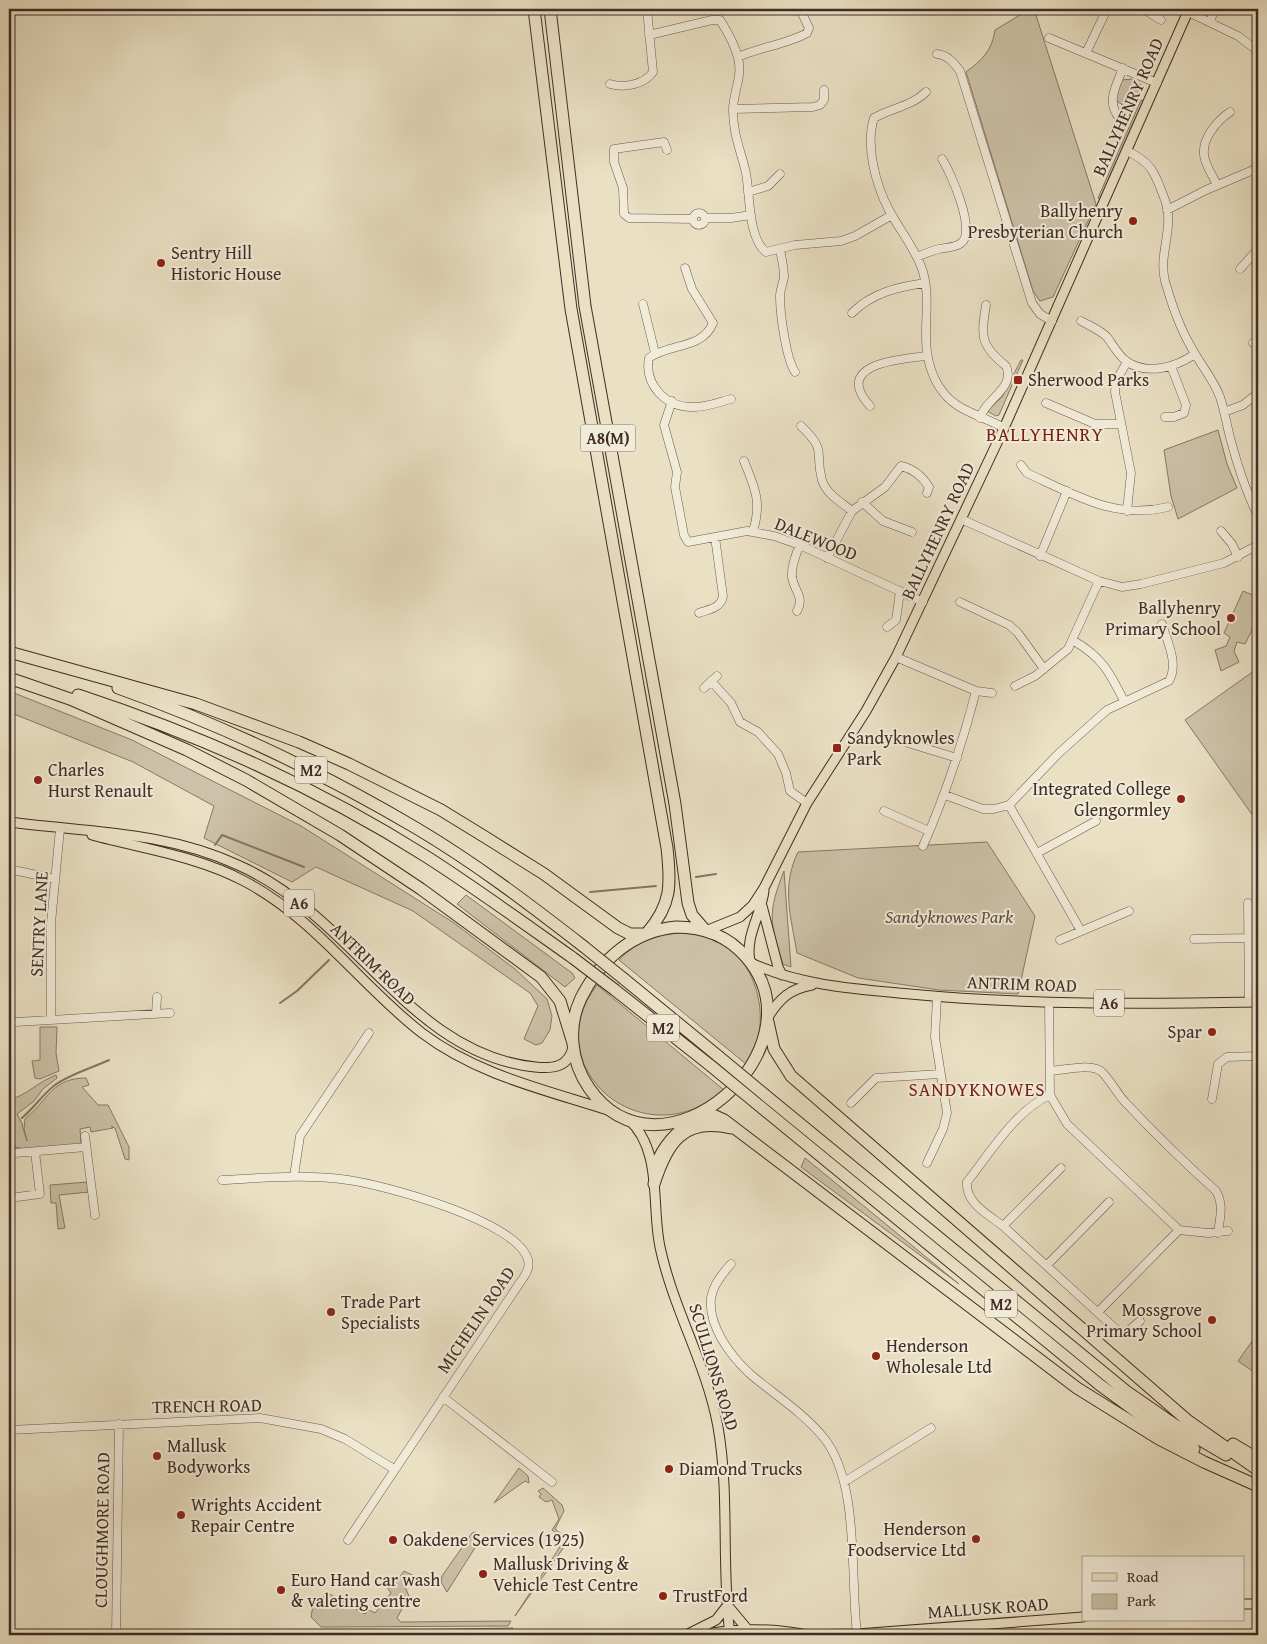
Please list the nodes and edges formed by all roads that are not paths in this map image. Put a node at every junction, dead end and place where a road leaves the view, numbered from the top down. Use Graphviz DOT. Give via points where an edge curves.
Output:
graph roads {
  1 [pos="534,9"];
  2 [pos="550,9"];
  3 [pos="647,9"];
  4 [pos="800,9"];
  5 [pos="1107,9"];
  6 [pos="1144,9"];
  7 [pos="1215,9"];
  8 [pos="1188,10"];
  9 [pos="1162,20"];
  10 [pos="1210,21"];
  11 [pos="649,35"];
  12 [pos="1049,38"];
  13 [pos="1258,51"];
  14 [pos="1086,53"];
  15 [pos="937,54"];
  16 [pos="738,57"];
  17 [pos="1123,68"];
  18 [pos="1157,83"];
  19 [pos="610,84"];
  20 [pos="824,90"];
  21 [pos="926,92"];
  22 [pos="733,109"];
  23 [pos="1230,112"];
  24 [pos="1117,115"];
  25 [pos="667,150"];
  26 [pos="1127,151"];
  27 [pos="942,160"];
  28 [pos="1258,168"];
  29 [pos="780,174"];
  30 [pos="1217,185"];
  31 [pos="748,192"];
  32 [pos="1167,210"];
  33 [pos="751,215"];
  34 [pos="892,215"];
  35 [pos="1258,249"];
  36 [pos="780,250"];
  37 [pos="917,257"];
  38 [pos="685,268"];
  39 [pos="1240,269"];
  40 [pos="925,283"];
  41 [pos="643,304"];
  42 [pos="986,305"];
  43 [pos="852,313"];
  44 [pos="1052,321"];
  45 [pos="1081,321"];
  46 [pos="655,353"];
  47 [pos="1195,354"];
  48 [pos="927,356"];
  49 [pos="1127,362"];
  50 [pos="1172,366"];
  51 [pos="795,372"];
  52 [pos="1258,393"];
  53 [pos="731,399"];
  54 [pos="672,401"];
  55 [pos="1046,403"];
  56 [pos="870,406"];
  57 [pos="1224,412"];
  58 [pos="1165,417"];
  59 [pos="980,418"];
  60 [pos="1120,424"];
  61 [pos="801,426"];
  62 [pos="1004,428"];
  63 [pos="744,461"];
  64 [pos="1021,465"];
  65 [pos="1067,491"];
  66 [pos="927,493"];
  67 [pos="862,502"];
  68 [pos="1168,507"];
  69 [pos="852,511"];
  70 [pos="1128,511"];
  71 [pos="1258,516"];
  72 [pos="961,520"];
  73 [pos="1221,531"];
  74 [pos="753,532"];
  75 [pos="912,532"];
  76 [pos="715,537"];
  77 [pos="800,544"];
  78 [pos="1258,545"];
  79 [pos="1040,556"];
  80 [pos="1238,557"];
  81 [pos="827,558"];
  82 [pos="1099,581"];
  83 [pos="900,591"];
  84 [pos="923,602"];
  85 [pos="960,602"];
  86 [pos="797,611"];
  87 [pos="699,612"];
  88 [pos="1162,624"];
  89 [pos="887,627"];
  90 [pos="1074,641"];
  91 [pos="9,654"];
  92 [pos="896,657"];
  93 [pos="1044,669"];
  94 [pos="9,677"];
  95 [pos="1016,686"];
  96 [pos="704,688"];
  97 [pos="976,691"];
  98 [pos="992,692"];
  99 [pos="1124,701"];
  100 [pos="908,743"];
  101 [pos="957,758"];
  102 [pos="945,795"];
  103 [pos="807,803"];
  104 [pos="1009,805"];
  105 [pos="884,811"];
  106 [pos="1096,821"];
  107 [pos="9,822"];
  108 [pos="60,829"];
  109 [pos="80,831"];
  110 [pos="930,831"];
  111 [pos="923,846"];
  112 [pos="1037,853"];
  113 [pos="9,873"];
  114 [pos="55,879"];
  115 [pos="764,888"];
  116 [pos="762,904"];
  117 [pos="1248,904"];
  118 [pos="1129,911"];
  119 [pos="707,930"];
  120 [pos="1080,931"];
  121 [pos="645,933"];
  122 [pos="1248,938"];
  123 [pos="1194,939"];
  124 [pos="1060,940"];
  125 [pos="751,962"];
  126 [pos="782,975"];
  127 [pos="815,984"];
  128 [pos="937,996"];
  129 [pos="157,997"];
  130 [pos="1049,1002"];
  131 [pos="1254,1002"];
  132 [pos="170,1013"];
  133 [pos="156,1014"];
  134 [pos="768,1019"];
  135 [pos="51,1020"];
  136 [pos="20,1024"];
  137 [pos="369,1033"];
  138 [pos="573,1045"];
  139 [pos="1258,1056"];
  140 [pos="1050,1071"];
  141 [pos="940,1074"];
  142 [pos="1050,1095"];
  143 [pos="1212,1099"];
  144 [pos="850,1103"];
  145 [pos="616,1112"];
  146 [pos="694,1117"];
  147 [pos="628,1119"];
  148 [pos="735,1129"];
  149 [pos="85,1136"];
  150 [pos="86,1147"];
  151 [pos="9,1149"];
  152 [pos="35,1152"];
  153 [pos="927,1163"];
  154 [pos="1061,1168"];
  155 [pos="654,1171"];
  156 [pos="294,1176"];
  157 [pos="222,1180"];
  158 [pos="654,1184"];
  159 [pos="17,1197"];
  160 [pos="1109,1202"];
  161 [pos="95,1215"];
  162 [pos="1003,1226"];
  163 [pos="1179,1230"];
  164 [pos="1228,1231"];
  165 [pos="1218,1232"];
  166 [pos="731,1264"];
  167 [pos="1047,1265"];
  168 [pos="1098,1312"];
  169 [pos="1140,1320"];
  170 [pos="1156,1393"];
  171 [pos="443,1397"];
  172 [pos="118,1424"];
  173 [pos="931,1428"];
  174 [pos="9,1430"];
  175 [pos="1258,1459"];
  176 [pos="394,1469"];
  177 [pos="1258,1470"];
  178 [pos="552,1482"];
  179 [pos="844,1482"];
  180 [pos="1258,1486"];
  181 [pos="348,1540"];
  182 [pos="1244,1604"];
  183 [pos="1258,1604"];
  184 [pos="728,1606"];
  185 [pos="1082,1617"];
  186 [pos="748,1630"];
  187 [pos="904,1633"];
  188 [pos="729,1634"];
  189 [pos="857,1634"];
  190 [pos="116,1635"];
  191 [pos="686,1635"];
  192 [pos="702,1635"];
  193 [pos="806,1635"];
  1 -- 121 [label="highway, A8(M)" via="571,309 667,848 670,889 663,911"];
  2 -- 119 [label="highway, A8(M)" via="592,351 675,804 688,903 692,915"];
  3 -- 11 [label="street"];
  4 -- 16 [label="street" via="809,28 807,33"];
  5 -- 14 [label="street"];
  6 -- 9 [label="street"];
  7 -- 10 [label="street"];
  8 -- 10 [label="street"];
  8 -- 18 [label="main road, BALLYHENRY ROAD"];
  10 -- 13 [label="street"];
  11 -- 16 [label="street" via="720,20"];
  11 -- 19 [label="street" via="653,72 648,80"];
  12 -- 14 [label="street"];
  14 -- 17 [label="street"];
  15 -- 44 [label="street" via="954,62 960,71 1032,303 1044,318"];
  16 -- 22 [label="street" via="740,71"];
  17 -- 18 [label="street"];
  17 -- 24 [label="street" via="1112,96 1112,108"];
  18 -- 26 [label="main road, BALLYHENRY ROAD"];
  20 -- 22 [label="street" via="824,100 814,107"];
  21 -- 34 [label="street" via="910,104 874,118 871,139 874,165"];
  22 -- 31 [label="street" via="734,136 746,173"];
  23 -- 30 [label="street" via="1219,119 1204,146 1204,156"];
  25 -- 33 [label="street" via="664,142 614,149 614,162 623,188 624,214 629,218 693,219 696,224 701,224 705,218"];
  26 -- 32 [label="street" via="1143,159 1151,169"];
  26 -- 44 [label="main road, BALLYHENRY ROAD"];
  27 -- 37 [label="street" via="956,186 967,228 966,237 954,247"];
  28 -- 30 [label="street"];
  29 -- 31 [label="street" via="768,186"];
  30 -- 32 [label="street"];
  31 -- 33 [label="street"];
  32 -- 47 [label="street" via="1169,231 1162,263 1165,280"];
  33 -- 36 [label="street" via="759,247 766,252"];
  34 -- 36 [label="street" via="841,241 795,245"];
  34 -- 37 [label="street"];
  35 -- 39 [label="street"];
  36 -- 51 [label="street" via="784,271 780,305 786,352"];
  37 -- 40 [label="street"];
  38 -- 46 [label="street" via="692,289 713,323 703,337"];
  40 -- 43 [label="street" via="895,287 860,304"];
  40 -- 48 [label="street"];
  41 -- 46 [label="street"];
  42 -- 59 [label="street" via="984,342 993,357 1006,366 1008,378 1004,387 984,407"];
  44 -- 62 [label="main road, BALLYHENRY ROAD"];
  45 -- 49 [label="street" via="1106,336"];
  46 -- 54 [label="street" via="648,362 651,383 656,391"];
  47 -- 50 [label="street"];
  47 -- 57 [label="street" via="1210,376"];
  48 -- 56 [label="street" via="876,365 863,373 858,389"];
  48 -- 59 [label="street" via="939,387 962,410"];
  49 -- 50 [label="street" via="1152,370"];
  49 -- 60 [label="street" via="1116,380"];
  50 -- 58 [label="street" via="1186,409 1174,417"];
  52 -- 57 [label="street" via="1243,405"];
  53 -- 54 [label="street" via="692,407"];
  54 -- 76 [label="street, DALEWOOD" via="664,425 677,472 675,487 684,535 688,542"];
  55 -- 60 [label="street" via="1095,424"];
  57 -- 71 [label="street" via="1240,473"];
  59 -- 62 [label="street"];
  60 -- 70 [label="street" via="1131,473"];
  61 -- 69 [label="street" via="818,444 825,487"];
  62 -- 72 [label="main road, BALLYHENRY ROAD"];
  63 -- 74 [label="street" via="758,500 759,514"];
  64 -- 65 [label="street" via="1027,473"];
  65 -- 70 [label="street" via="1086,500"];
  65 -- 79 [label="street"];
  66 -- 67 [label="street" via="929,487 924,479 911,468 901,466 885,487"];
  67 -- 69 [label="street"];
  67 -- 75 [label="street" via="883,521"];
  68 -- 70 [label="street" via="1148,512"];
  69 -- 81 [label="street"];
  72 -- 79 [label="street"];
  72 -- 84 [label="main road, BALLYHENRY ROAD"];
  73 -- 80 [label="street"];
  74 -- 76 [label="street, DALEWOOD"];
  74 -- 77 [label="street, DALEWOOD"];
  76 -- 87 [label="street" via="722,603"];
  77 -- 81 [label="street, DALEWOOD"];
  77 -- 86 [label="street" via="792,576 801,598"];
  78 -- 80 [label="street"];
  79 -- 82 [label="street"];
  80 -- 82 [label="street" via="1210,567 1122,587"];
  81 -- 83 [label="street, DALEWOOD"];
  82 -- 90 [label="street"];
  83 -- 84 [label="street, DALEWOOD"];
  83 -- 89 [label="street" via="896,620"];
  84 -- 92 [label="main road, BALLYHENRY ROAD"];
  85 -- 93 [label="street" via="1018,632"];
  88 -- 99 [label="street" via="1173,674 1159,688"];
  90 -- 93 [label="street"];
  90 -- 99 [label="street" via="1095,653 1105,664"];
  91 -- 121 [label="highway" via="196,704 332,756 396,786 478,832 544,874 624,932"];
  91 -- 177 [label="highway, M2, bridge" via="158,702 210,723 300,764 418,829 583,946 1126,1390 1175,1425"];
  92 -- 97 [label="street"];
  92 -- 103 [label="main road, BALLYHENRY ROAD"];
  93 -- 95 [label="street"];
  94 -- 138 [label="highway" via="70,699 187,750 340,835 421,889 541,977 560,1002"];
  94 -- 180 [label="highway, M2, bridge" via="124,710 187,734 318,795 426,857 614,990 1100,1385 1182,1442"];
  96 -- 103 [label="street" via="714,679 740,722 758,732 778,754 790,791"];
  97 -- 98 [label="street"];
  97 -- 101 [label="street"];
  99 -- 104 [label="street" via="1107,710"];
  100 -- 101 [label="street"];
  101 -- 102 [label="street"];
  102 -- 104 [label="street" via="983,809"];
  102 -- 110 [label="street"];
  103 -- 115 [label="main road, BALLYHENRY ROAD"];
  104 -- 112 [label="street"];
  105 -- 110 [label="street"];
  106 -- 112 [label="street"];
  107 -- 108 [label="main road, ANTRIM ROAD / A6"];
  108 -- 109 [label="main road, ANTRIM ROAD / A6"];
  108 -- 114 [label="street, SENTRY LANE"];
  109 -- 138 [label="main road, ANTRIM ROAD / A6" via="116,832 172,842 216,855 257,874 312,913 429,1023 478,1052 509,1064 553,1068 569,1059"];
  109 -- 145 [label="main road, ANTRIM ROAD / A6" via="192,860 244,881 308,925 408,1021 454,1054 500,1076"];
  110 -- 111 [label="street"];
  112 -- 120 [label="street"];
  113 -- 114 [label="street" via="18,871"];
  114 -- 135 [label="street, SENTRY LANE" via="50,923"];
  115 -- 116 [label="main road, BALLYHENRY ROAD"];
  115 -- 119 [label="main road, BALLYHENRY ROAD" via="753,906 740,917"];
  116 -- 125 [label="main road, BALLYHENRY ROAD" via="749,943"];
  116 -- 126 [label="main road"];
  117 -- 122 [label="street"];
  118 -- 120 [label="street"];
  119 -- 121 [label="highway, A6" via="676,927"];
  119 -- 125 [label="highway, A6" via="736,947"];
  120 -- 124 [label="street"];
  121 -- 138 [label="highway, A6" via="612,956 585,992 575,1018"];
  122 -- 123 [label="street"];
  122 -- 131 [label="street"];
  125 -- 126 [label="main road, ANTRIM ROAD / A6"];
  125 -- 134 [label="highway, A6" via="763,985"];
  126 -- 127 [label="main road, ANTRIM ROAD / A6"];
  127 -- 128 [label="main road, ANTRIM ROAD / A6"];
  127 -- 134 [label="main road, ANTRIM ROAD / A6" via="786,994"];
  128 -- 130 [label="main road, ANTRIM ROAD / A6"];
  128 -- 141 [label="street" via="936,1037"];
  129 -- 133 [label="street"];
  130 -- 131 [label="main road, ANTRIM ROAD / A6"];
  130 -- 140 [label="street"];
  132 -- 133 [label="street"];
  133 -- 135 [label="street"];
  134 -- 146 [label="highway, A6" via="763,1044 750,1066 724,1097"];
  134 -- 170 [label="highway" via="774,1050 791,1076"];
  135 -- 136 [label="street"];
  137 -- 156 [label="street" via="300,1136"];
  138 -- 145 [label="highway, A6" via="578,1069 588,1087"];
  139 -- 143 [label="street" via="1227,1057 1218,1064"];
  140 -- 142 [label="street"];
  140 -- 165 [label="street" via="1098,1069 1106,1075 1126,1103 1216,1191 1222,1210"];
  141 -- 144 [label="street" via="876,1078"];
  141 -- 153 [label="street" via="947,1113"];
  142 -- 162 [label="street" via="1032,1104 967,1182 966,1190 971,1200"];
  142 -- 163 [label="street" via="1067,1124"];
  145 -- 147 [label="highway, A6"];
  146 -- 147 [label="highway, A6" via="652,1125"];
  146 -- 148 [label="highway" via="713,1115"];
  146 -- 155 [label="main road, SCULLIONS ROAD" via="661,1152"];
  147 -- 155 [label="main road, SCULLIONS ROAD" via="644,1138"];
  148 -- 158 [label="highway" via="708,1125 686,1130 666,1150"];
  148 -- 180 [label="highway" via="1077,1388 1159,1439"];
  149 -- 150 [label="street"];
  150 -- 152 [label="street"];
  150 -- 161 [label="street"];
  151 -- 152 [label="street" via="15,1153"];
  152 -- 159 [label="street" via="40,1194"];
  154 -- 162 [label="street"];
  155 -- 158 [label="main road, SCULLIONS ROAD"];
  156 -- 157 [label="street, MICHELIN ROAD"];
  156 -- 171 [label="street, MICHELIN ROAD" via="347,1180 399,1190 437,1202 480,1220 522,1248 529,1267"];
  158 -- 184 [label="main road, SCULLIONS ROAD" via="661,1253 718,1427 725,1488"];
  160 -- 167 [label="street"];
  162 -- 167 [label="street"];
  163 -- 165 [label="street"];
  163 -- 168 [label="street"];
  164 -- 165 [label="street"];
  166 -- 179 [label="street" via="717,1282 711,1297 712,1310 723,1340 744,1368 822,1436 836,1456"];
  167 -- 168 [label="street"];
  168 -- 169 [label="street" via="1118,1331 1126,1333"];
  170 -- 175 [label="highway"];
  170 -- 177 [label="highway" via="1187,1420"];
  171 -- 176 [label="street, MICHELIN ROAD"];
  171 -- 178 [label="street"];
  172 -- 174 [label="street, TRENCH ROAD"];
  172 -- 176 [label="street, TRENCH ROAD" via="242,1418 298,1423 345,1439"];
  172 -- 190 [label="street, CLOUGHMORE ROAD"];
  173 -- 179 [label="street"];
  176 -- 181 [label="street, MICHELIN ROAD"];
  179 -- 189 [label="street"];
  182 -- 183 [label="main road"];
  184 -- 186 [label="main road"];
  184 -- 188 [label="main road, SCULLIONS ROAD"];
  184 -- 191 [label="main road" via="713,1622"];
  185 -- 187 [label="main road, MALLUSK ROAD"];
  186 -- 188 [label="main road"];
  186 -- 193 [label="main road, MALLUSK ROAD"];
  187 -- 189 [label="main road, MALLUSK ROAD"];
  188 -- 192 [label="main road"];
  189 -- 193 [label="main road, MALLUSK ROAD"];
}
